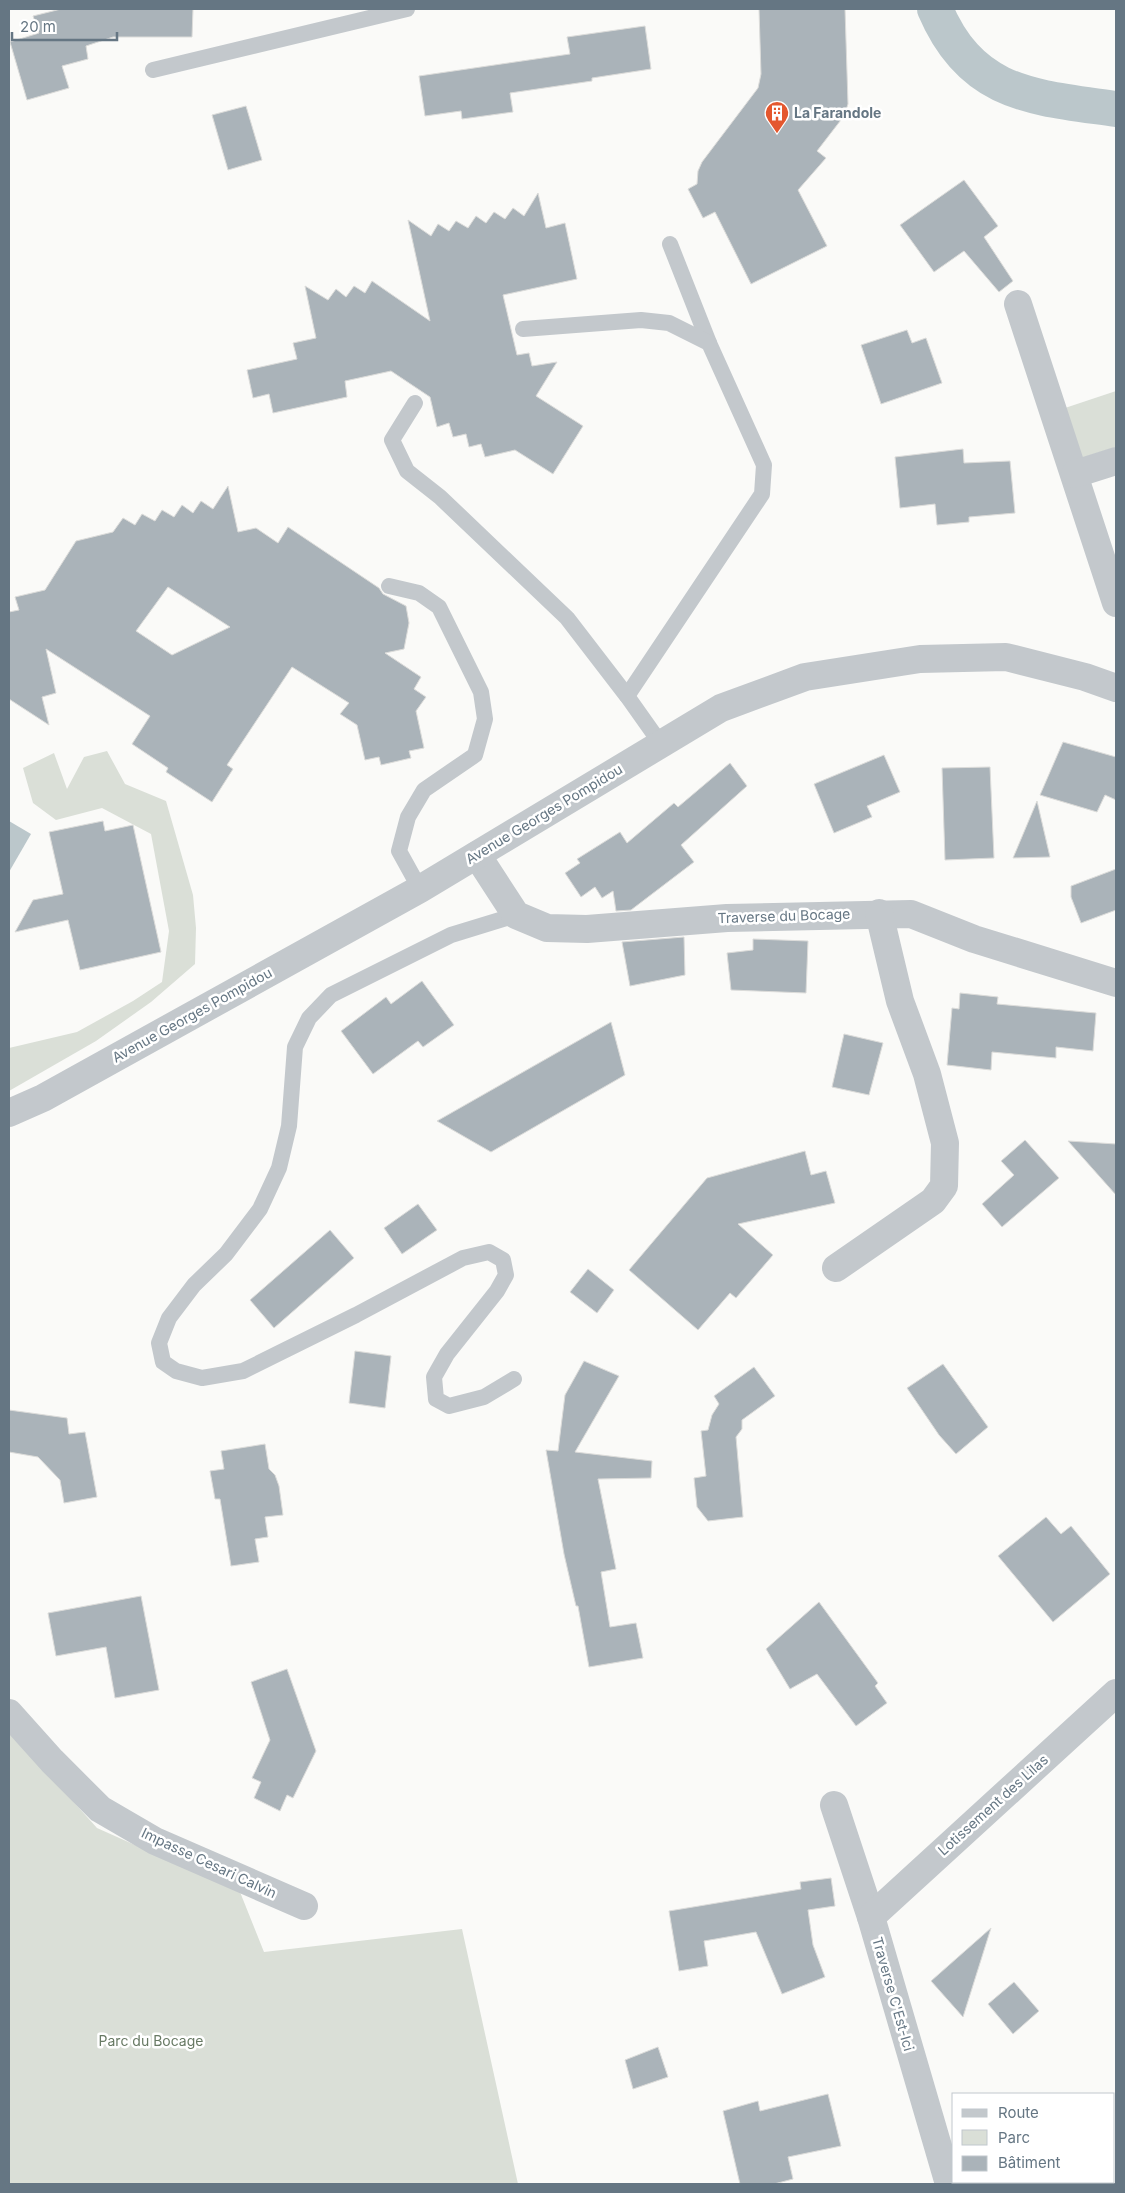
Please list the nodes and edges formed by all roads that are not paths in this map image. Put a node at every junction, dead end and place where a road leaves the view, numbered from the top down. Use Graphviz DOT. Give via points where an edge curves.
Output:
graph roads {
  1 [pos="407,9"];
  2 [pos="153,70"];
  3 [pos="670,244"];
  4 [pos="1018,304"];
  5 [pos="523,328"];
  6 [pos="709,344"];
  7 [pos="415,403"];
  8 [pos="1116,461"];
  9 [pos="1075,474"];
  10 [pos="388,586"];
  11 [pos="1116,603"];
  12 [pos="1116,688"];
  13 [pos="627,696"];
  14 [pos="661,744"];
  15 [pos="477,855"];
  16 [pos="420,889"];
  17 [pos="879,913"];
  18 [pos="516,915"];
  19 [pos="1116,982"];
  20 [pos="9,1113"];
  21 [pos="836,1268"];
  22 [pos="514,1379"];
  23 [pos="1116,1694"];
  24 [pos="9,1712"];
  25 [pos="834,1805"];
  26 [pos="304,1906"];
  27 [pos="871,1917"];
  28 [pos="949,2184"];
  1 -- 2 [label="lane"];
  3 -- 6 [label="lane"];
  4 -- 9 [label="street"];
  5 -- 6 [label="lane" via="641,320 669,323"];
  6 -- 13 [label="lane" via="764,465 762,494"];
  7 -- 13 [label="lane" via="392,440 407,471 440,497 567,618"];
  8 -- 9 [label="street"];
  9 -- 11 [label="street"];
  10 -- 16 [label="lane" via="419,593 439,607 481,692 485,719 475,755 424,790 408,817 399,851"];
  12 -- 14 [label="street, Avenue Georges Pompidou" via="1006,657 920,658 805,677 721,708"];
  13 -- 14 [label="lane"];
  14 -- 15 [label="street, Avenue Georges Pompidou"];
  15 -- 16 [label="street, Avenue Georges Pompidou"];
  15 -- 18 [label="street"];
  16 -- 20 [label="street, Avenue Georges Pompidou" via="59,1089"];
  17 -- 18 [label="street, Traverse du Bocage" via="727,918 587,929 547,928"];
  17 -- 19 [label="street, Traverse du Bocage" via="911,914 974,938"];
  17 -- 21 [label="street" via="900,1001 927,1074 945,1143 944,1186 934,1200"];
  18 -- 22 [label="lane" via="451,935 330,995 309,1018 295,1047 289,1126 279,1168 260,1209 226,1254 194,1285 174,1311 159,1343 163,1362 176,1372 202,1378 243,1371 464,1258 489,1252 503,1260 506,1275 443,1361 434,1377 436,1399 449,1406 484,1397"];
  23 -- 27 [label="street, Lotissement des Lilas"];
  24 -- 26 [label="street, Impasse Cesari Calvin" via="100,1810 155,1841"];
  25 -- 27 [label="street, Traverse C'Est-Ici"];
  27 -- 28 [label="street, Traverse C'Est-Ici"];
}
